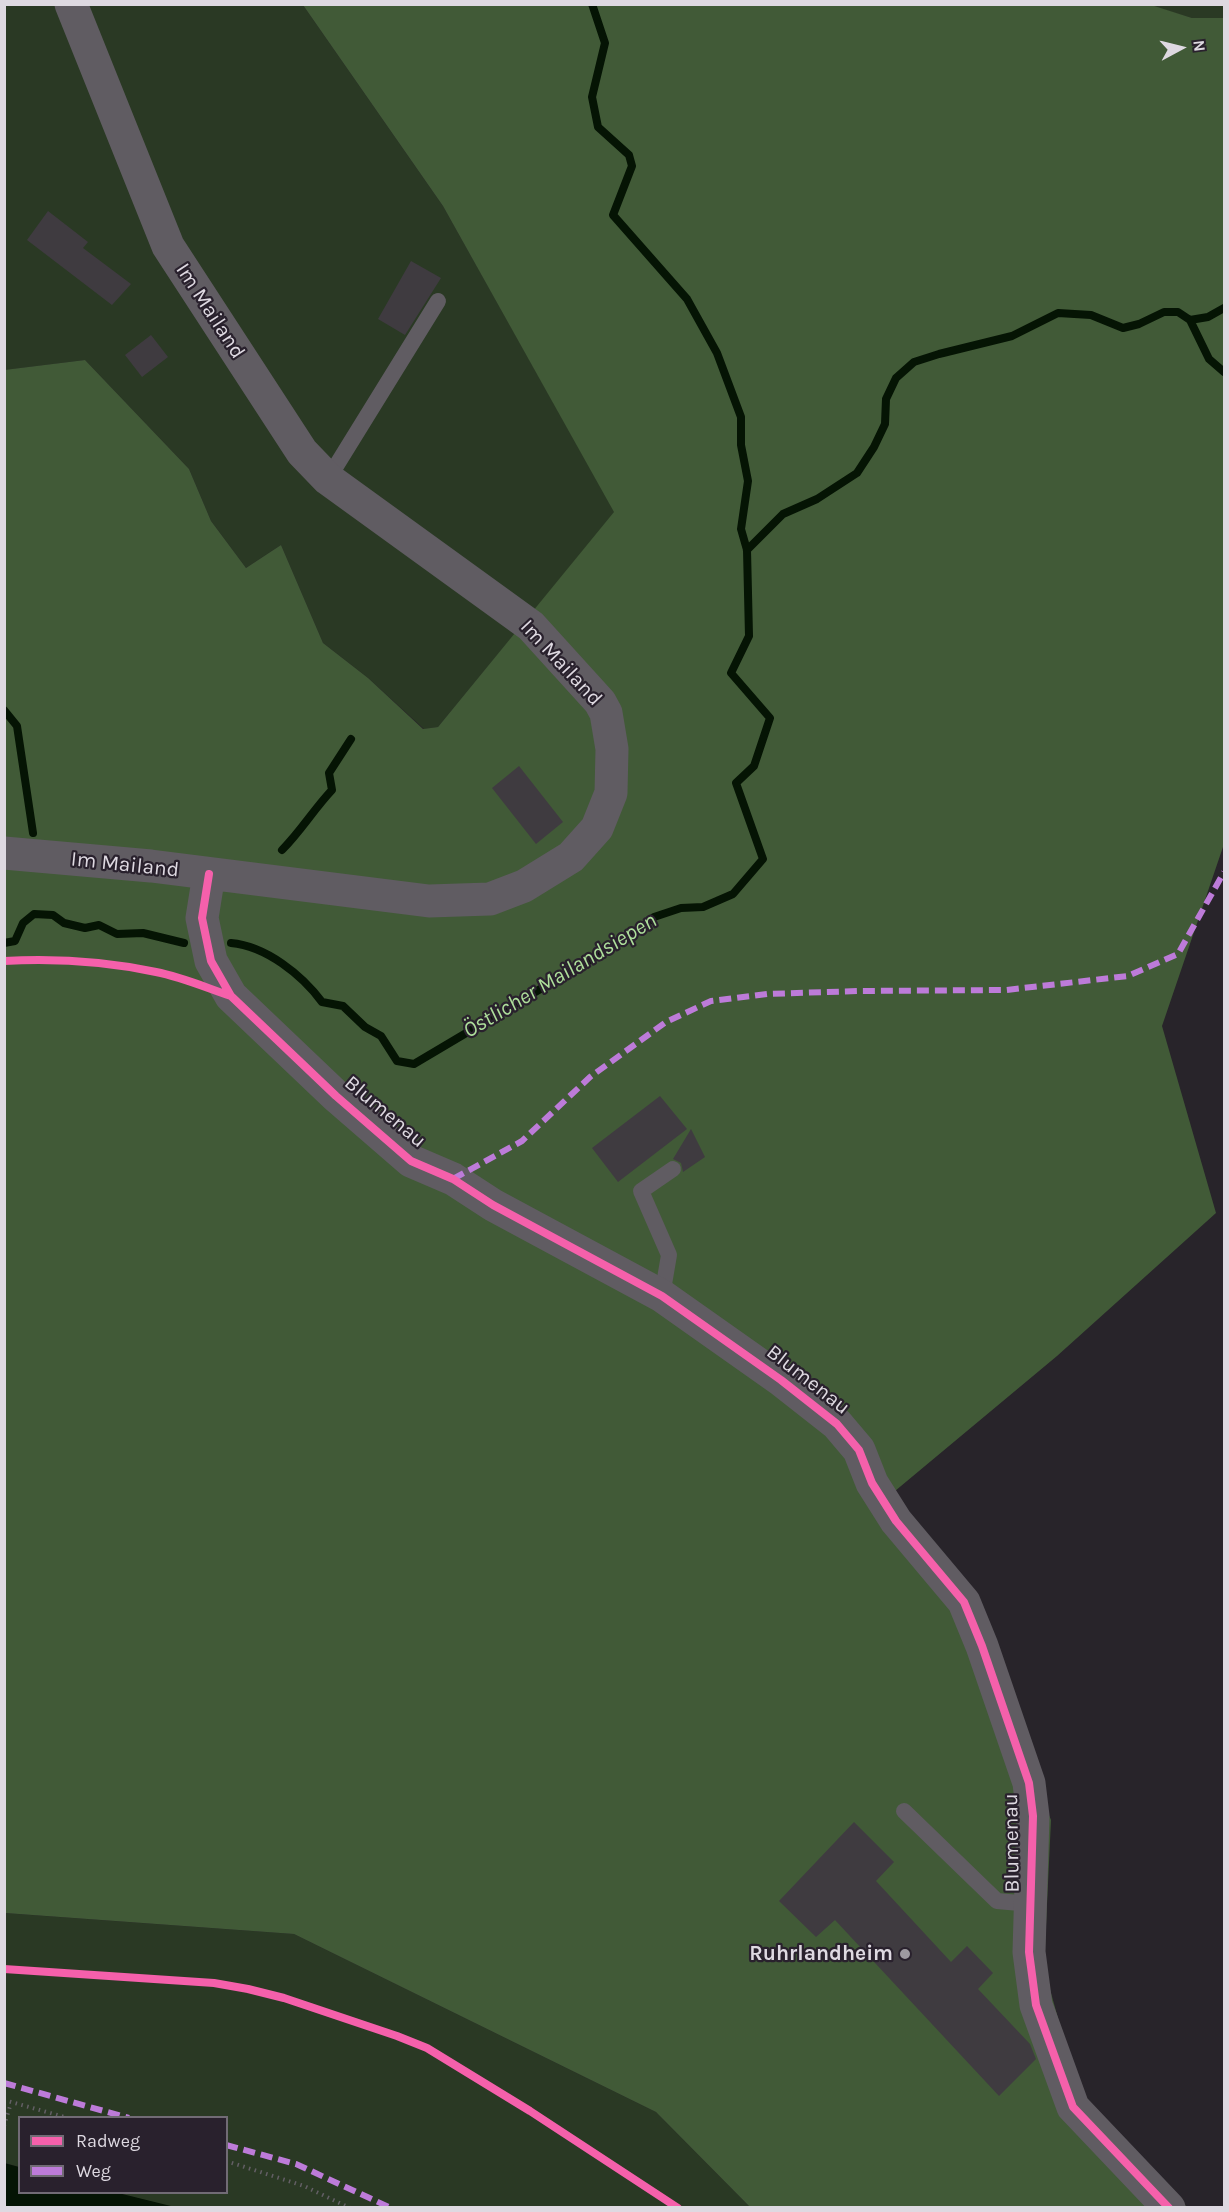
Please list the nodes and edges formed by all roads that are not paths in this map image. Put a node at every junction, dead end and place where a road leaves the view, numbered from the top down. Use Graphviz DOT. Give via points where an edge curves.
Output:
graph roads {
  1 [pos="71,4"];
  2 [pos="438,301"];
  3 [pos="328,479"];
  4 [pos="4,854"];
  5 [pos="209,874"];
  6 [pos="673,1169"];
  7 [pos="662,1296"];
  8 [pos="904,1811"];
  9 [pos="1031,1904"];
  10 [pos="1170,2208"];
  1 -- 3 [label="street, Im Mailand" via="168,246 302,452"];
  2 -- 3 [label="lane"];
  3 -- 5 [label="street, Im Mailand" via="531,626 600,702 606,713 612,749 611,793 597,828 571,857 524,886 490,899 429,901"];
  4 -- 5 [label="street, Im Mailand"];
  5 -- 7 [label="street, Blumenau" via="202,918 211,961 231,996 336,1096 411,1161 453,1179 493,1205"];
  6 -- 7 [label="lane" via="641,1191 669,1255"];
  7 -- 9 [label="street, Blumenau" via="837,1424 859,1450 872,1483 896,1521 964,1602 1029,1783 1033,1816"];
  8 -- 9 [label="lane" via="997,1902"];
  9 -- 10 [label="street, Blumenau" via="1029,1952 1036,2005 1073,2107"];
}
